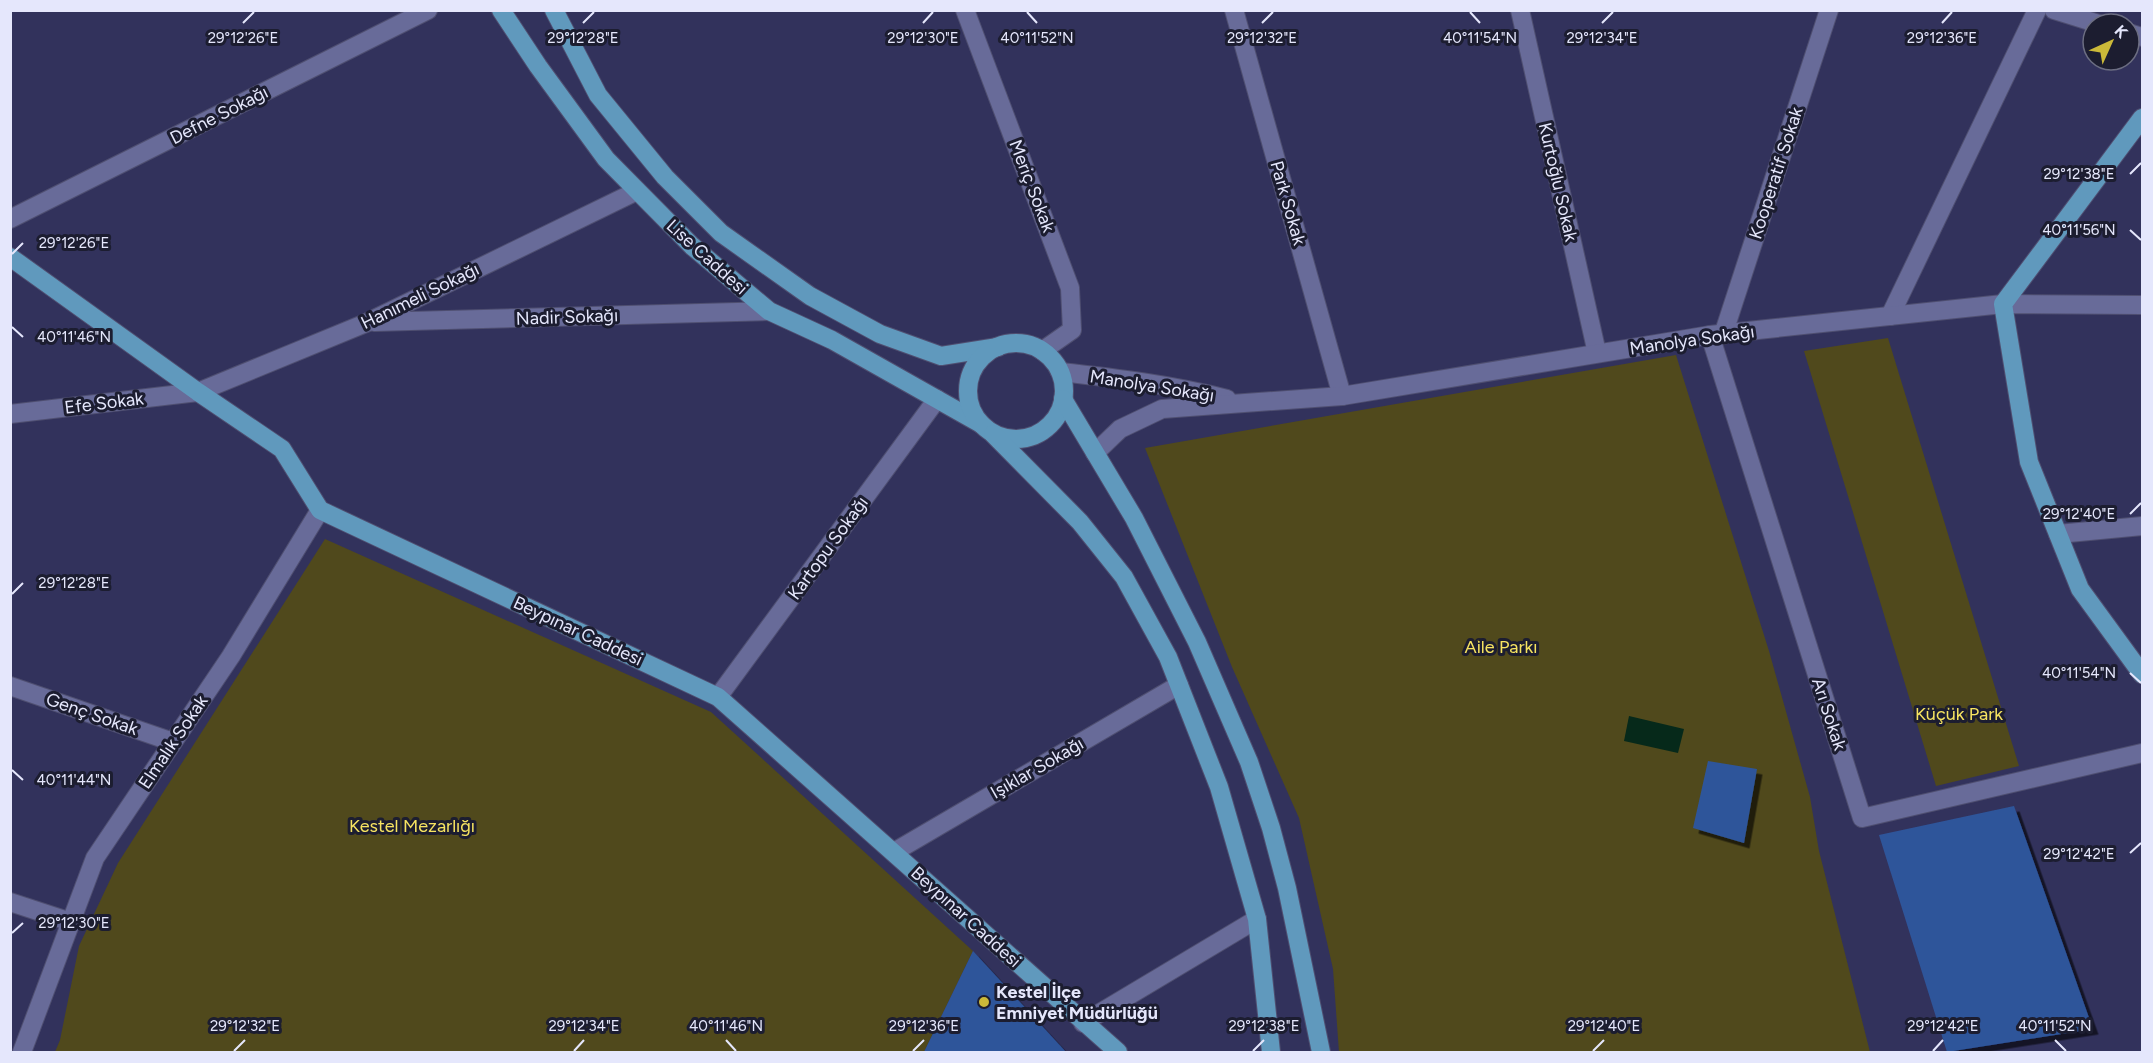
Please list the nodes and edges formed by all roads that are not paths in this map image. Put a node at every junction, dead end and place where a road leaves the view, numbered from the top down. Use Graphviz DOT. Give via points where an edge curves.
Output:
graph roads {
  1 [pos="428,10"];
  2 [pos="501,10"];
  3 [pos="554,10"];
  4 [pos="1234,10"];
  5 [pos="1520,10"];
  6 [pos="1829,10"];
  7 [pos="2037,10"];
  8 [pos="2054,10"];
  9 [pos="969,12"];
  10 [pos="2081,18"];
  11 [pos="2142,118"];
  12 [pos="637,191"];
  13 [pos="10,219"];
  14 [pos="10,257"];
  15 [pos="2003,304"];
  16 [pos="2142,305"];
  17 [pos="769,311"];
  18 [pos="1890,316"];
  19 [pos="366,323"];
  20 [pos="1716,335"];
  21 [pos="998,347"];
  22 [pos="1041,351"];
  23 [pos="1597,353"];
  24 [pos="1060,372"];
  25 [pos="198,392"];
  26 [pos="1342,396"];
  27 [pos="937,399"];
  28 [pos="1063,399"];
  29 [pos="1244,403"];
  30 [pos="10,414"];
  31 [pos="987,429"];
  32 [pos="1095,453"];
  33 [pos="320,510"];
  34 [pos="2142,526"];
  35 [pos="2058,534"];
  36 [pos="2142,674"];
  37 [pos="1179,685"];
  38 [pos="10,686"];
  39 [pos="718,697"];
  40 [pos="173,742"];
  41 [pos="2142,753"];
  42 [pos="894,852"];
  43 [pos="10,902"];
  44 [pos="1257,919"];
  45 [pos="71,922"];
  46 [pos="1083,1023"];
  47 [pos="22,1053"];
  48 [pos="1118,1053"];
  49 [pos="1270,1053"];
  50 [pos="1321,1053"];
  1 -- 13 [label="street, Defne Sokağı"];
  2 -- 12 [label="main road, Lise Caddesi" via="606,159"];
  3 -- 21 [label="main road" via="598,95 665,177 721,233 810,296 880,334 941,356"];
  4 -- 26 [label="street, Park Sokak"];
  5 -- 23 [label="street, Kurtoğlu Sokak"];
  6 -- 20 [label="street, Kooperatif Sokak"];
  7 -- 18 [label="street"];
  8 -- 10 [label="street"];
  9 -- 22 [label="street, Meriç Sokak" via="1070,288 1072,330"];
  11 -- 15 [label="main road"];
  12 -- 17 [label="main road, Lise Caddesi" via="692,246"];
  12 -- 19 [label="street, Hanımeli Sokağı"];
  14 -- 25 [label="main road"];
  15 -- 16 [label="street, Manolya Sokağı"];
  15 -- 18 [label="street, Manolya Sokağı"];
  15 -- 35 [label="main road" via="2029,462"];
  17 -- 19 [label="street, Nadir Sokağı"];
  17 -- 27 [label="main road, Lise Caddesi" via="832,340"];
  18 -- 20 [label="street, Manolya Sokağı"];
  19 -- 25 [label="street, Hanımeli Sokağı"];
  20 -- 23 [label="street, Manolya Sokağı"];
  20 -- 41 [label="street, Arı Sokak" via="1862,818"];
  21 -- 22 [label="main road" via="1028,345"];
  21 -- 31 [label="main road" via="984,355 969,382 973,412"];
  22 -- 24 [label="main road"];
  23 -- 26 [label="street, Manolya Sokağı"];
  24 -- 28 [label="main road"];
  24 -- 29 [label="street, Manolya Sokağı" via="1196,390"];
  25 -- 30 [label="street, Efe Sokak"];
  25 -- 33 [label="main road" via="282,449"];
  26 -- 29 [label="street, Manolya Sokağı"];
  27 -- 31 [label="main road, Lise Caddesi"];
  27 -- 39 [label="street, Kartopu Sokağı"];
  28 -- 31 [label="main road" via="1059,413 1038,434 1008,439"];
  28 -- 32 [label="main road"];
  29 -- 32 [label="street, Manolya Sokağı" via="1162,409 1120,429"];
  31 -- 37 [label="main road" via="1080,522 1124,578 1168,657"];
  32 -- 50 [label="main road" via="1134,518 1197,642 1249,762 1287,888"];
  33 -- 39 [label="main road, Beypınar Caddesi"];
  33 -- 40 [label="street, Elmalık Sokak"];
  34 -- 35 [label="street"];
  35 -- 36 [label="main road" via="2080,589"];
  37 -- 42 [label="street, Işıklar Sokağı"];
  37 -- 44 [label="main road" via="1219,787"];
  38 -- 40 [label="street, Genç Sokak"];
  39 -- 42 [label="main road, Beypınar Caddesi"];
  40 -- 45 [label="street, Elmalık Sokak" via="95,858"];
  42 -- 46 [label="main road, Beypınar Caddesi"];
  43 -- 45 [label="street"];
  44 -- 46 [label="street"];
  44 -- 49 [label="main road"];
  45 -- 47 [label="street, Elmalık Sokak"];
  46 -- 48 [label="main road, Beypınar Caddesi"];
}
